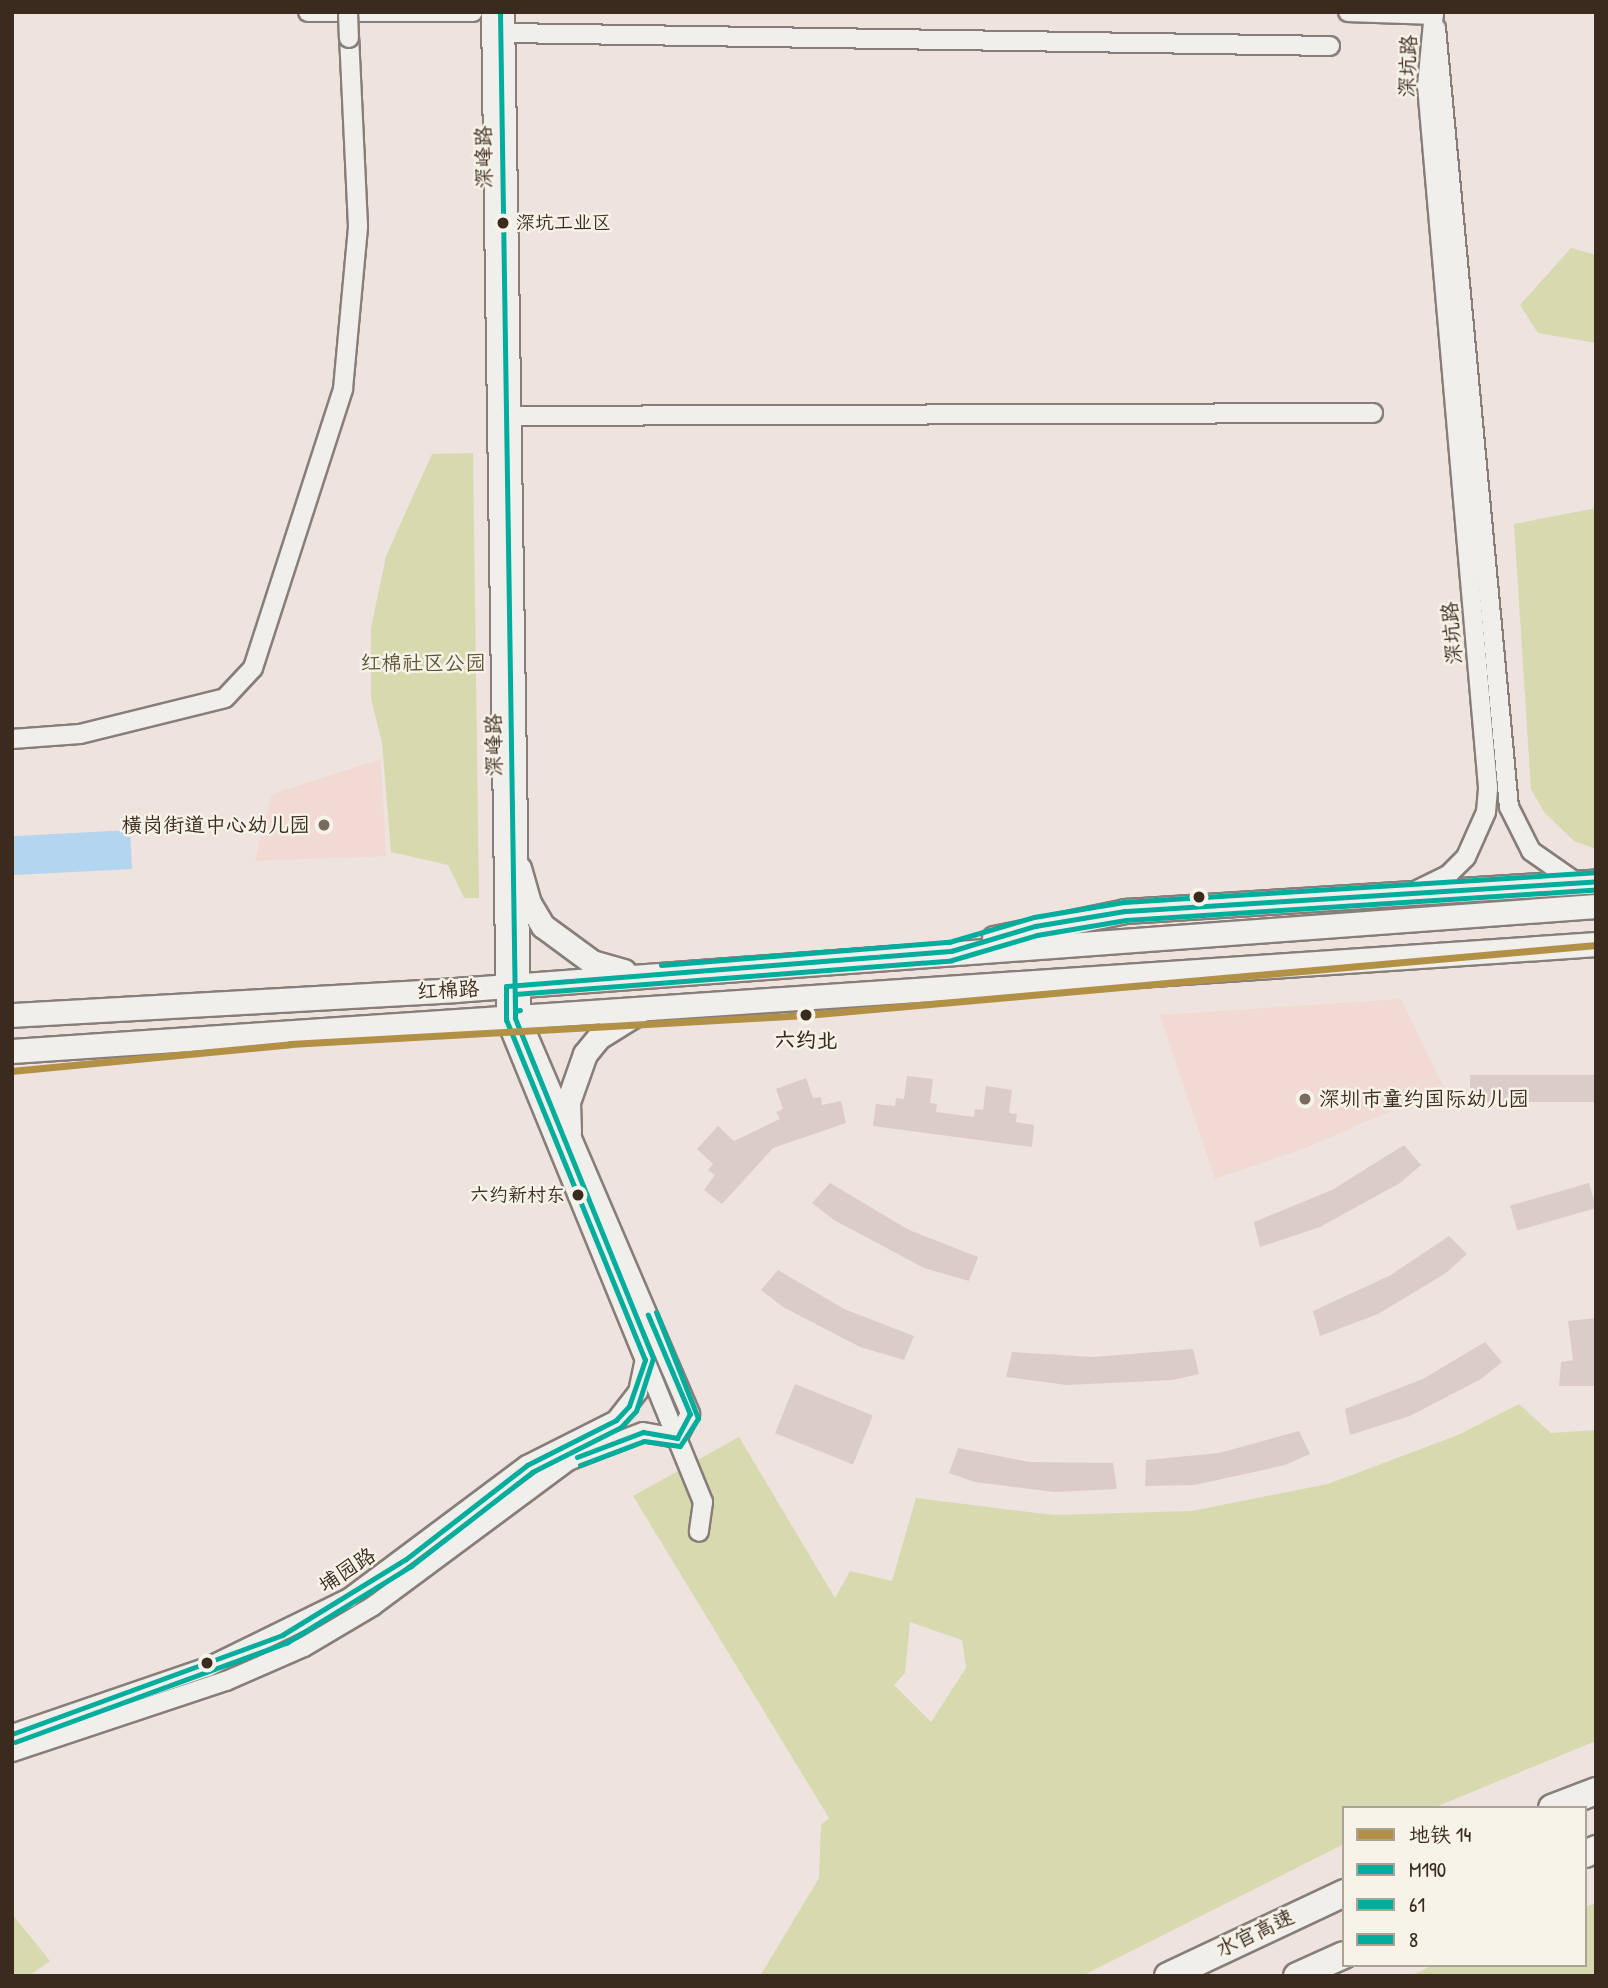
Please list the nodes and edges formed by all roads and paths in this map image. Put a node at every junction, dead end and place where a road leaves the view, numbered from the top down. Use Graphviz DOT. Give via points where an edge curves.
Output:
graph roads {
  1 [pos="308,12"];
  2 [pos="348,12"];
  3 [pos="473,12"];
  4 [pos="491,12"];
  5 [pos="505,12"];
  6 [pos="1349,12"];
  7 [pos="1434,13"];
  8 [pos="505,33"];
  9 [pos="1330,46"];
  10 [pos="1373,413"];
  11 [pos="504,416"];
  12 [pos="12,739"];
  13 [pos="519,869"];
  14 [pos="1588,882"];
  15 [pos="1402,894"];
  16 [pos="1596,906"];
  17 [pos="1596,946"];
  18 [pos="951,951"];
  19 [pos="662,974"];
  20 [pos="513,986"];
  21 [pos="645,1010"];
  22 [pos="12,1015"];
  23 [pos="514,1020"];
  24 [pos="12,1051"];
  25 [pos="569,1132"];
  26 [pos="645,1360"];
  27 [pos="677,1438"];
  28 [pos="699,1532"];
  29 [pos="12,1734"];
  30 [pos="12,1752"];
  31 [pos="1596,1791"];
  32 [pos="1557,1806"];
  33 [pos="1342,1894"];
  34 [pos="1342,1956"];
  35 [pos="1168,1976"];
  36 [pos="1297,1976"];
  1 -- 3 [label="street"];
  2 -- 12 [label="street, bridge" via="358,226 343,389 253,668 225,698 80,734"];
  4 -- 11 [label="street, 深峰路"];
  5 -- 8 [label="street, 深峰路"];
  6 -- 7 [label="street"];
  7 -- 14 [label="street, 深坑路" via="1445,84 1509,807 1531,852 1561,877"];
  7 -- 15 [label="street, 深坑路" via="1427,86 1488,787 1486,812 1465,857 1429,887"];
  8 -- 9 [label="street"];
  8 -- 11 [label="street, 深峰路"];
  10 -- 11 [label="street"];
  11 -- 13 [label="street, 深峰路"];
  11 -- 20 [label="street, 深峰路"];
  13 -- 19 [label="main road" via="528,903 564,946 592,962"];
  13 -- 20 [label="street, 深峰路"];
  14 -- 15 [label="main road"];
  15 -- 18 [label="main road" via="1081,916"];
  16 -- 18 [label="main road, 红棉路"];
  17 -- 21 [label="main road, 红棉路"];
  18 -- 19 [label="main road, 红棉路"];
  19 -- 20 [label="main road, 红棉路"];
  20 -- 22 [label="main road, 红棉路"];
  20 -- 23 [label="street, 深峰路"];
  21 -- 23 [label="main road, 红棉路"];
  21 -- 25 [label="main road" via="618,1022 585,1054 568,1102"];
  23 -- 24 [label="main road, 红棉路"];
  23 -- 25 [label="street, 深峰路"];
  23 -- 26 [label="street, 深峰路"];
  25 -- 27 [label="street, 深峰路" via="691,1414"];
  26 -- 27 [label="street, 深峰路"];
  26 -- 29 [label="street, 埔园路" via="638,1392 616,1420 527,1465 349,1598 208,1667"];
  27 -- 28 [label="street, 深峰路" via="703,1502"];
  27 -- 30 [label="street, 埔园路" via="643,1432 568,1461 373,1606 304,1647 226,1681"];
  31 -- 32 [label="highway"];
  33 -- 35 [label="highway, 水官高速"];
  34 -- 36 [label="highway"];
}
